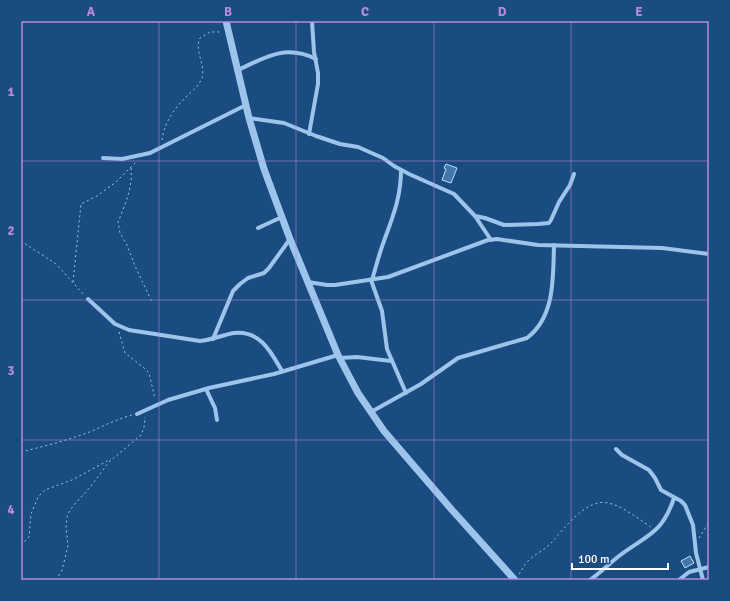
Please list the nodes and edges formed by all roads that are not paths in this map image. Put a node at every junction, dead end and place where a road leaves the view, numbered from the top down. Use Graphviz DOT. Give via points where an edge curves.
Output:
graph roads {
  1 [pos="226,21"];
  2 [pos="312,21"];
  3 [pos="316,59"];
  4 [pos="238,70"];
  5 [pos="246,105"];
  6 [pos="249,118"];
  7 [pos="308,134"];
  8 [pos="103,158"];
  9 [pos="401,170"];
  10 [pos="574,174"];
  11 [pos="475,216"];
  12 [pos="282,217"];
  13 [pos="258,228"];
  14 [pos="290,239"];
  15 [pos="491,240"];
  16 [pos="554,245"];
  17 [pos="709,254"];
  18 [pos="372,280"];
  19 [pos="308,282"];
  20 [pos="88,299"];
  21 [pos="213,339"];
  22 [pos="339,356"];
  23 [pos="392,361"];
  24 [pos="282,371"];
  25 [pos="206,389"];
  26 [pos="406,393"];
  27 [pos="371,412"];
  28 [pos="137,414"];
  29 [pos="217,420"];
  30 [pos="616,449"];
  31 [pos="674,498"];
  32 [pos="709,567"];
  33 [pos="700,570"];
  34 [pos="515,579"];
  35 [pos="590,580"];
  36 [pos="679,580"];
  37 [pos="703,580"];
  1 -- 4 [label="street"];
  2 -- 3 [label="street"];
  3 -- 4 [label="street" via="297,52 277,54"];
  3 -- 7 [label="street" via="318,84"];
  4 -- 5 [label="street"];
  5 -- 6 [label="street"];
  5 -- 8 [label="street" via="161,149 122,159"];
  6 -- 7 [label="street" via="284,123"];
  6 -- 12 [label="street" via="264,170"];
  7 -- 9 [label="street" via="358,147 383,158"];
  9 -- 11 [label="street" via="454,194"];
  9 -- 18 [label="street" via="397,206"];
  10 -- 11 [label="street" via="548,223 504,225"];
  11 -- 15 [label="street"];
  12 -- 13 [label="street"];
  12 -- 14 [label="street"];
  14 -- 19 [label="street"];
  14 -- 21 [label="street" via="264,273 248,278 233,291"];
  15 -- 16 [label="street"];
  15 -- 18 [label="street" via="473,244 388,277"];
  16 -- 17 [label="street" via="662,248"];
  16 -- 26 [label="street" via="548,311 533,334 522,340 458,358"];
  18 -- 19 [label="street" via="327,285"];
  18 -- 23 [label="street" via="382,311 387,348"];
  19 -- 22 [label="street"];
  20 -- 21 [label="street" via="105,316 129,330 200,341"];
  21 -- 24 [label="street" via="234,333 245,333 255,337 266,345"];
  22 -- 23 [label="street"];
  22 -- 24 [label="street"];
  22 -- 27 [label="street"];
  23 -- 26 [label="street"];
  24 -- 25 [label="street"];
  25 -- 28 [label="street" via="168,400"];
  25 -- 29 [label="street" via="215,408"];
  26 -- 27 [label="street"];
  27 -- 34 [label="street" via="384,431"];
  30 -- 31 [label="street" via="649,470 661,490"];
  31 -- 33 [label="street" via="685,505 693,525"];
  31 -- 35 [label="street" via="670,510 656,530 618,556"];
  32 -- 33 [label="street"];
  33 -- 36 [label="street" via="685,574"];
  33 -- 37 [label="street"];
}
